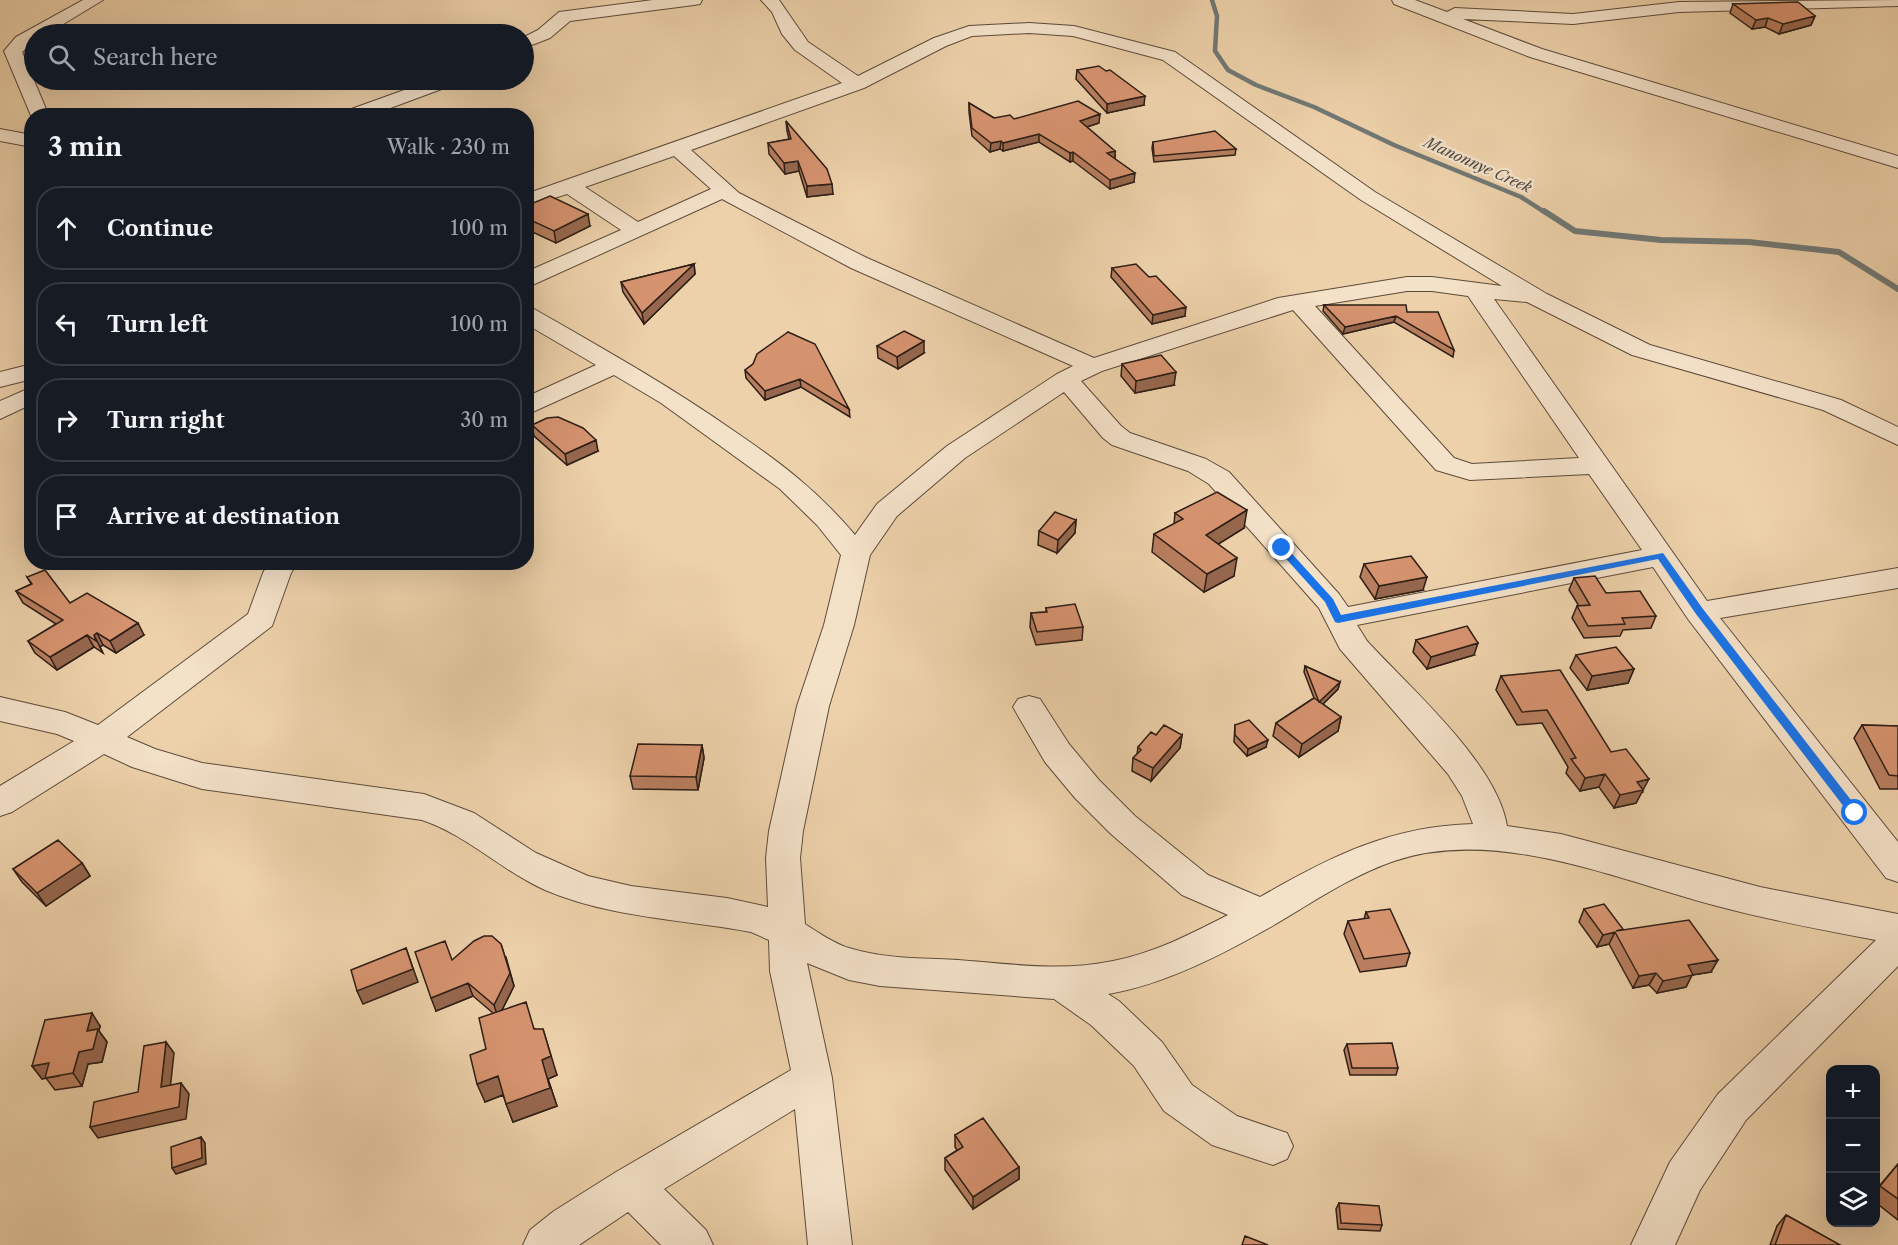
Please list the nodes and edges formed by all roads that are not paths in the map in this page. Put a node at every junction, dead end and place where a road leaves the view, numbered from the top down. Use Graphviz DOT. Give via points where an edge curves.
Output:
graph roads {
  1 [pos="95,0"];
  2 [pos="694,0"];
  3 [pos="769,0"];
  4 [pos="1400,0"];
  5 [pos="1898,1"];
  6 [pos="1676,3"];
  7 [pos="1434,13"];
  8 [pos="54,24"];
  9 [pos="534,39"];
  10 [pos="24,40"];
  11 [pos="20,68"];
  12 [pos="0,77"];
  13 [pos="24,78"];
  14 [pos="857,84"];
  15 [pos="29,90"];
  16 [pos="421,90"];
  17 [pos="37,108"];
  18 [pos="372,108"];
  19 [pos="0,135"];
  20 [pos="24,140"];
  21 [pos="677,148"];
  22 [pos="1898,162"];
  23 [pos="569,186"];
  24 [pos="723,191"];
  25 [pos="534,198"];
  26 [pos="636,230"];
  27 [pos="534,277"];
  28 [pos="1475,289"];
  29 [pos="1539,299"];
  30 [pos="1299,302"];
  31 [pos="534,319"];
  32 [pos="614,366"];
  33 [pos="1093,366"];
  34 [pos="24,372"];
  35 [pos="1066,379"];
  36 [pos="0,380"];
  37 [pos="24,398"];
  38 [pos="534,403"];
  39 [pos="0,411"];
  40 [pos="1898,437"];
  41 [pos="1597,465"];
  42 [pos="856,554"];
  43 [pos="1660,556"];
  44 [pos="279,570"];
  45 [pos="1898,578"];
  46 [pos="1699,612"];
  47 [pos="1338,619"];
  48 [pos="1029,707"];
  49 [pos="0,709"];
  50 [pos="101,740"];
  51 [pos="0,803"];
  52 [pos="1492,838"];
  53 [pos="1898,868"];
  54 [pos="1262,914"];
  55 [pos="1898,929"];
  56 [pos="787,932"];
  57 [pos="1898,942"];
  58 [pos="1060,983"];
  59 [pos="813,1078"];
  60 [pos="1273,1146"];
  61 [pos="632,1186"];
  62 [pos="545,1245"];
  63 [pos="691,1245"];
  64 [pos="830,1245"];
  65 [pos="1653,1245"];
  1 -- 8 [label="street"];
  2 -- 9 [label="street" via="565,16"];
  3 -- 14 [label="street" via="780,8 792,37 803,48"];
  4 -- 7 [label="street"];
  5 -- 6 [label="street"];
  6 -- 7 [label="street" via="1573,19"];
  7 -- 22 [label="street" via="1536,53"];
  10 -- 11 [label="street" via="13,51"];
  11 -- 12 [label="street"];
  11 -- 13 [label="street"];
  14 -- 21 [label="street"];
  14 -- 29 [label="street" via="969,31 1074,31 1169,56 1368,196"];
  15 -- 17 [label="street"];
  16 -- 18 [label="street"];
  19 -- 20 [label="street"];
  21 -- 23 [label="street"];
  21 -- 24 [label="street"];
  23 -- 25 [label="street"];
  23 -- 26 [label="street"];
  24 -- 26 [label="street"];
  24 -- 33 [label="street" via="859,263"];
  26 -- 27 [label="street"];
  28 -- 29 [label="street"];
  28 -- 30 [label="street" via="1407,284"];
  28 -- 41 [label="street"];
  29 -- 40 [label="street" via="1641,350 1832,405"];
  30 -- 33 [label="street"];
  30 -- 41 [label="street" via="1445,464 1470,472"];
  31 -- 32 [label="street"];
  32 -- 38 [label="street"];
  32 -- 42 [label="street" via="670,398 781,476 827,519"];
  33 -- 35 [label="street"];
  34 -- 36 [label="street"];
  35 -- 42 [label="street" via="956,452 911,488 887,510"];
  35 -- 47 [label="street" via="1121,439 1197,465 1219,478 1329,601"];
  37 -- 39 [label="street"];
  41 -- 43 [label="street"];
  42 -- 56 [label="street" via="835,641 813,706 786,831 783,858"];
  43 -- 46 [label="street"];
  43 -- 47 [label="street"];
  44 -- 50 [label="street" via="261,619"];
  45 -- 46 [label="street"];
  46 -- 53 [label="street"];
  47 -- 52 [label="street" via="1355,648 1410,705 1469,777 1487,808"];
  48 -- 54 [label="street" via="1057,753 1123,825 1195,885"];
  49 -- 50 [label="street" via="65,724"];
  50 -- 51 [label="street"];
  50 -- 56 [label="street" via="202,776 424,807 455,818 518,860 580,888 634,902 711,909 755,918"];
  52 -- 54 [label="street" via="1427,841 1374,853"];
  52 -- 55 [label="street" via="1585,854 1760,903"];
  54 -- 58 [label="street" via="1147,968 1097,980"];
  56 -- 58 [label="street" via="834,959 876,969"];
  56 -- 59 [label="street" via="789,971"];
  57 -- 65 [label="street" via="1732,1107 1685,1176"];
  58 -- 60 [label="street" via="1105,1013 1139,1046 1178,1098 1227,1132"];
  59 -- 61 [label="street"];
  59 -- 64 [label="street"];
  61 -- 62 [label="street"];
  61 -- 63 [label="street"];
}
